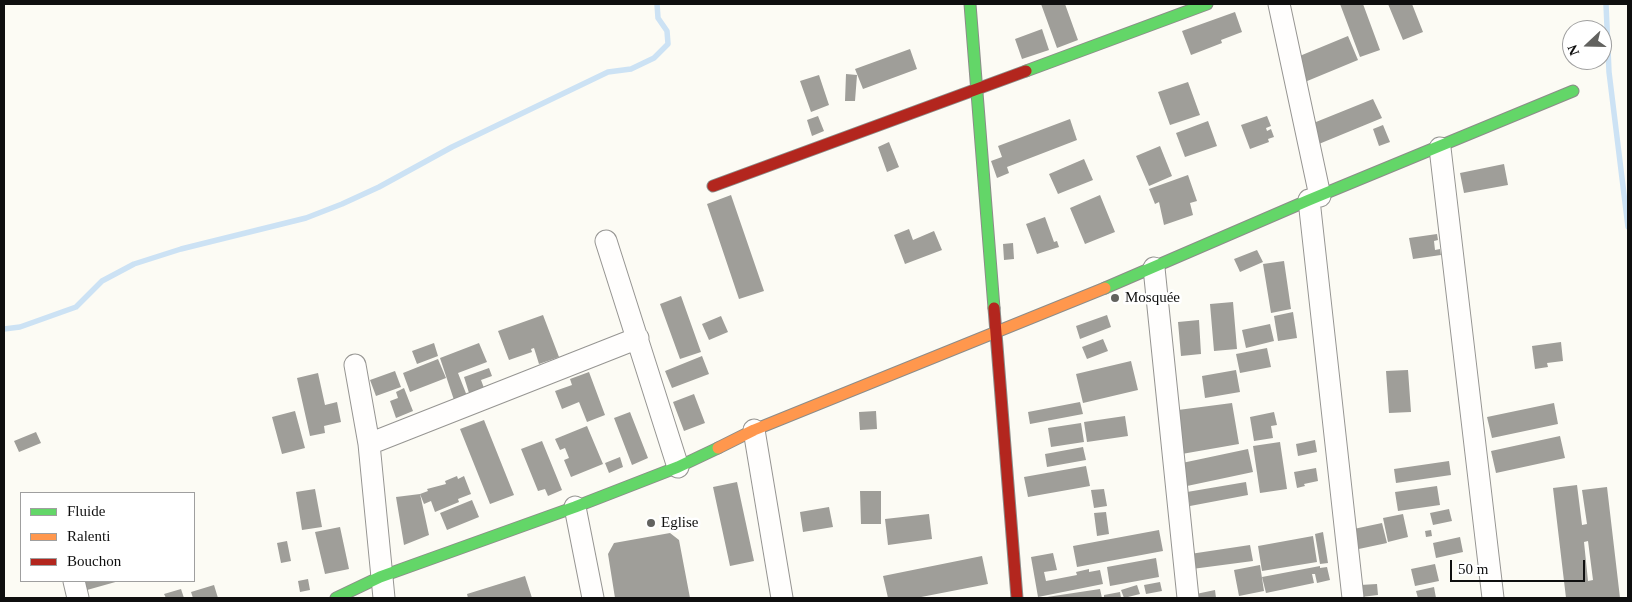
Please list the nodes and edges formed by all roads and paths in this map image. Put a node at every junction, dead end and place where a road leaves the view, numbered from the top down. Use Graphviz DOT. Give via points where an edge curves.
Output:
graph roads {
  1 [pos="970,4"];
  2 [pos="1207,4"];
  3 [pos="1279,4"];
  4 [pos="976,90"];
  5 [pos="1573,91"];
  6 [pos="1440,148"];
  7 [pos="713,186"];
  8 [pos="1315,198"];
  9 [pos="606,241"];
  10 [pos="1154,268"];
  11 [pos="996,331"];
  12 [pos="638,338"];
  13 [pos="355,365"];
  14 [pos="754,430"];
  15 [pos="369,444"];
  16 [pos="678,467"];
  17 [pos="575,507"];
  18 [pos="380,577"];
  19 [pos="74,582"];
  20 [pos="78,598"];
  21 [pos="336,598"];
  22 [pos="384,598"];
  23 [pos="592,598"];
  24 [pos="782,598"];
  25 [pos="1017,598"];
  26 [pos="1188,598"];
  27 [pos="1353,598"];
  28 [pos="1493,598"];
  1 -- 4 [label="street"];
  2 -- 4 [label="street"];
  3 -- 8 [label="street"];
  4 -- 7 [label="street"];
  4 -- 11 [label="street"];
  5 -- 6 [label="street"];
  6 -- 8 [label="street"];
  6 -- 28 [label="street"];
  8 -- 10 [label="street"];
  8 -- 27 [label="street"];
  9 -- 12 [label="street"];
  10 -- 11 [label="street"];
  10 -- 26 [label="street"];
  11 -- 14 [label="street"];
  11 -- 25 [label="street"];
  12 -- 15 [label="street"];
  12 -- 16 [label="street"];
  13 -- 15 [label="street"];
  14 -- 16 [label="street"];
  14 -- 24 [label="street"];
  15 -- 18 [label="street"];
  16 -- 17 [label="street"];
  17 -- 18 [label="street"];
  17 -- 23 [label="street"];
  18 -- 21 [label="street"];
  18 -- 22 [label="street"];
  19 -- 20 [label="street"];
}
